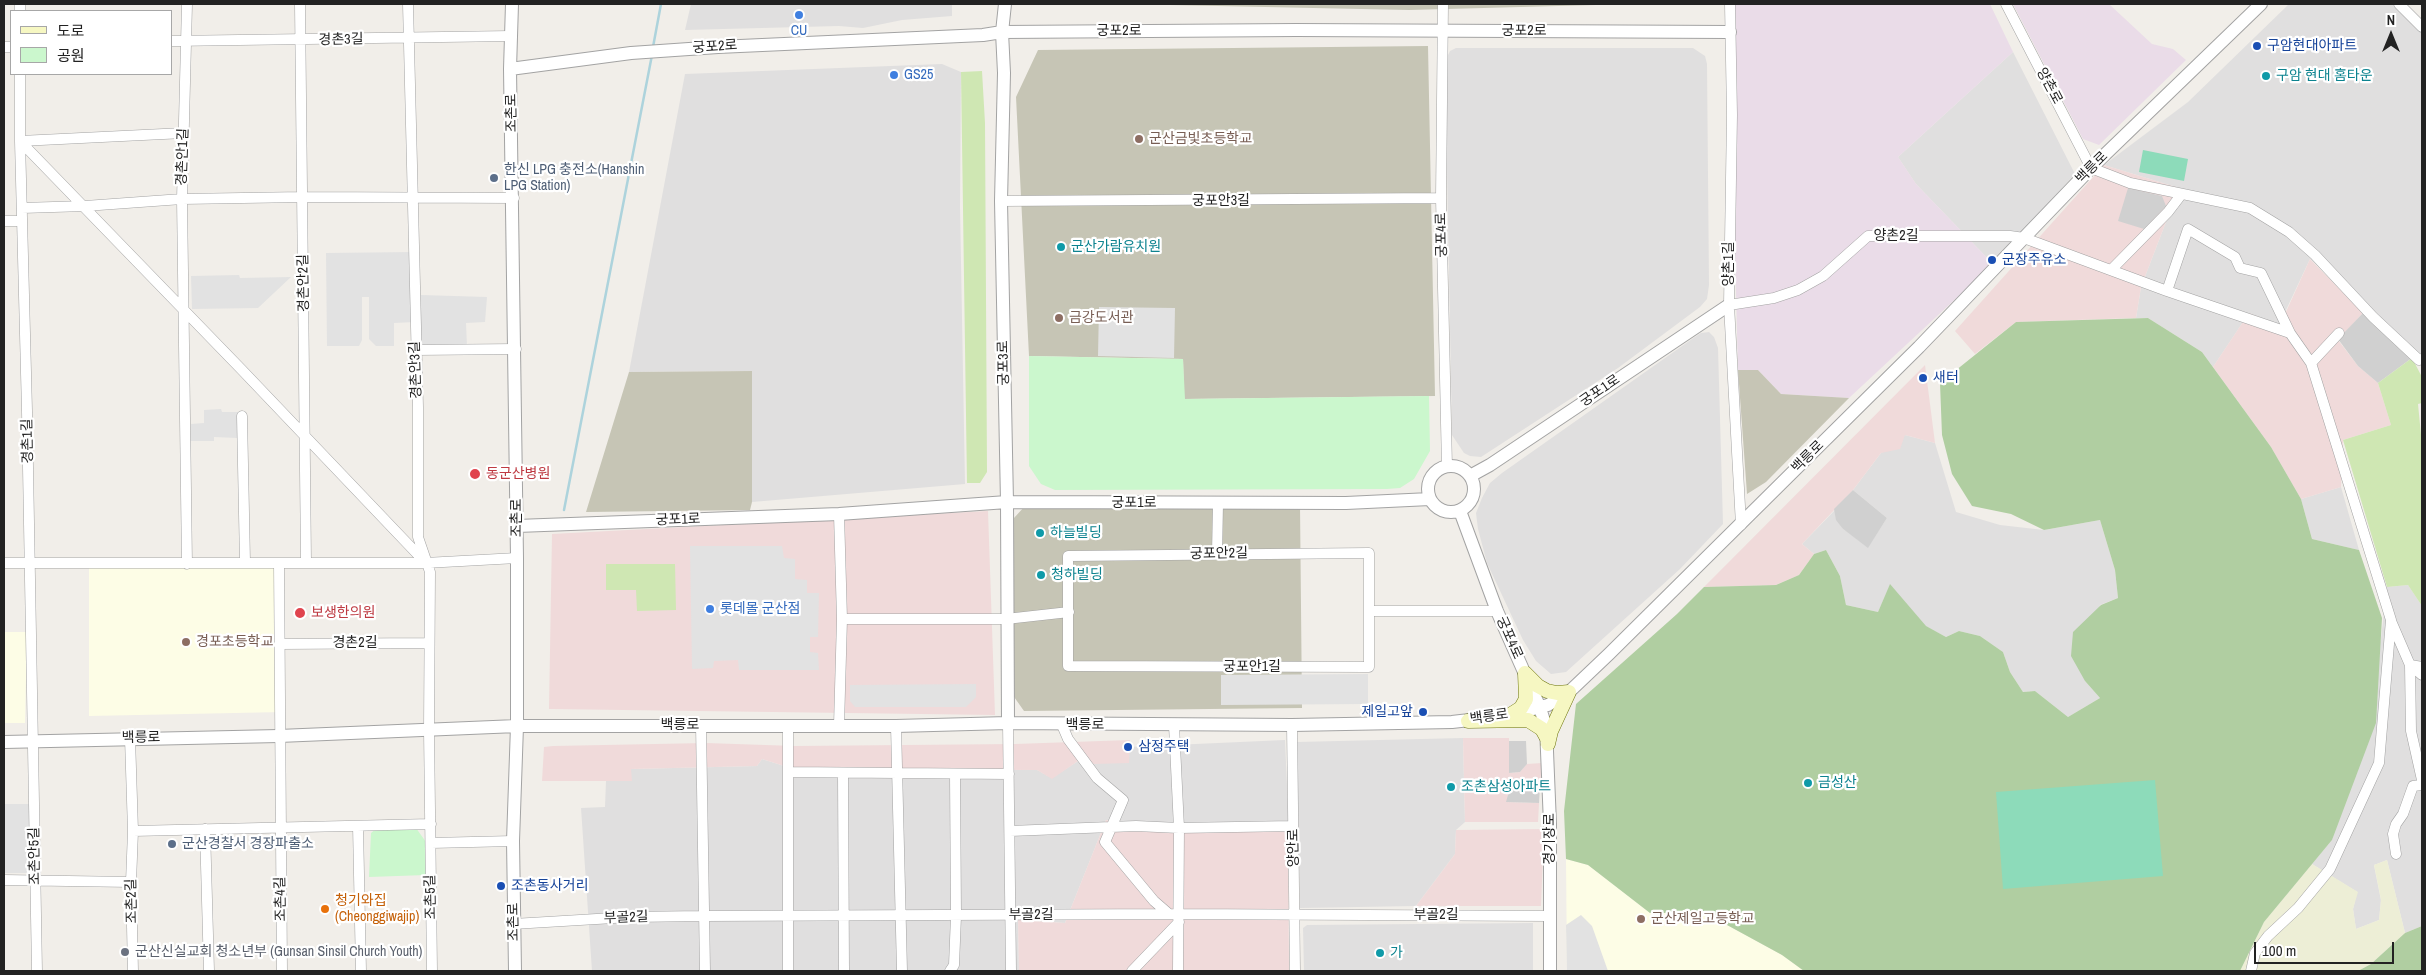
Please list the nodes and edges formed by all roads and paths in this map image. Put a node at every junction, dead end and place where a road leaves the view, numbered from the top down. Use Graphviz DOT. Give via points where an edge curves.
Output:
graph roads {
  1 [pos="187,4"];
  2 [pos="300,4"];
  3 [pos="408,4"];
  4 [pos="512,4"];
  5 [pos="1005,4"];
  6 [pos="1443,4"];
  7 [pos="1730,4"];
  8 [pos="2006,4"];
  9 [pos="2261,4"];
  10 [pos="2399,4"];
  11 [pos="2422,27"];
  12 [pos="1443,30"];
  13 [pos="1002,32"];
  14 [pos="1730,32"];
  15 [pos="511,36"];
  16 [pos="408,39"];
  17 [pos="301,40"];
  18 [pos="172,41"];
  19 [pos="187,41"];
  20 [pos="510,69"];
  21 [pos="20,75"];
  22 [pos="184,133"];
  23 [pos="20,141"];
  24 [pos="2091,168"];
  25 [pos="2181,195"];
  26 [pos="302,197"];
  27 [pos="514,198"];
  28 [pos="1441,198"];
  29 [pos="182,199"];
  30 [pos="412,199"];
  31 [pos="1001,201"];
  32 [pos="85,206"];
  33 [pos="22,208"];
  34 [pos="4,221"];
  35 [pos="22,221"];
  36 [pos="2024,238"];
  37 [pos="2111,270"];
  38 [pos="2167,291"];
  39 [pos="1729,305"];
  40 [pos="184,310"];
  41 [pos="2290,333"];
  42 [pos="2339,333"];
  43 [pos="516,349"];
  44 [pos="415,350"];
  45 [pos="2421,361"];
  46 [pos="2311,363"];
  47 [pos="242,416"];
  48 [pos="306,438"];
  49 [pos="1447,466"];
  50 [pos="1470,476"];
  51 [pos="1430,499"];
  52 [pos="1007,502"];
  53 [pos="1218,504"];
  54 [pos="1460,511"];
  55 [pos="839,514"];
  56 [pos="1740,525"];
  57 [pos="517,526"];
  58 [pos="1217,554"];
  59 [pos="517,558"];
  60 [pos="245,562"];
  61 [pos="306,562"];
  62 [pos="4,563"];
  63 [pos="29,563"];
  64 [pos="279,563"];
  65 [pos="425,563"];
  66 [pos="187,564"];
  67 [pos="1369,611"];
  68 [pos="1497,611"];
  69 [pos="1068,612"];
  70 [pos="842,619"];
  71 [pos="1006,619"];
  72 [pos="2391,620"];
  73 [pos="428,643"];
  74 [pos="280,644"];
  75 [pos="2410,665"];
  76 [pos="2422,667"];
  77 [pos="1525,673"];
  78 [pos="2422,675"];
  79 [pos="1569,692"];
  80 [pos="1540,708"];
  81 [pos="1510,715"];
  82 [pos="1468,721"];
  83 [pos="1008,723"];
  84 [pos="788,724"];
  85 [pos="701,725"];
  86 [pos="1062,725"];
  87 [pos="1174,725"];
  88 [pos="1292,725"];
  89 [pos="517,726"];
  90 [pos="839,726"];
  91 [pos="896,726"];
  92 [pos="429,730"];
  93 [pos="279,736"];
  94 [pos="130,738"];
  95 [pos="1547,741"];
  96 [pos="4,742"];
  97 [pos="32,742"];
  98 [pos="789,772"];
  99 [pos="843,774"];
  100 [pos="898,774"];
  101 [pos="1009,774"];
  102 [pos="955,775"];
  103 [pos="2422,780"];
  104 [pos="2422,785"];
  105 [pos="432,824"];
  106 [pos="358,826"];
  107 [pos="1293,826"];
  108 [pos="1112,827"];
  109 [pos="280,828"];
  110 [pos="1179,828"];
  111 [pos="205,829"];
  112 [pos="133,830"];
  113 [pos="1010,831"];
  114 [pos="513,841"];
  115 [pos="431,843"];
  116 [pos="2396,854"];
  117 [pos="4,880"];
  118 [pos="36,880"];
  119 [pos="131,882"];
  120 [pos="1011,915"];
  121 [pos="1295,915"];
  122 [pos="703,916"];
  123 [pos="788,916"];
  124 [pos="842,916"];
  125 [pos="901,916"];
  126 [pos="956,916"];
  127 [pos="1550,916"];
  128 [pos="1175,917"];
  129 [pos="513,924"];
  130 [pos="37,971"];
  131 [pos="133,971"];
  132 [pos="210,971"];
  133 [pos="282,971"];
  134 [pos="361,971"];
  135 [pos="432,971"];
  136 [pos="515,971"];
  137 [pos="705,971"];
  138 [pos="788,971"];
  139 [pos="844,971"];
  140 [pos="902,971"];
  141 [pos="950,971"];
  142 [pos="1011,971"];
  143 [pos="1132,971"];
  144 [pos="1178,971"];
  145 [pos="1295,971"];
  146 [pos="1550,971"];
  147 [pos="2251,971"];
  1 -- 19 [label="street, 경촌안1길"];
  2 -- 17 [label="street, 경촌안2길"];
  3 -- 16 [label="street, 경촌안3길"];
  4 -- 15 [label="street, 조촌로"];
  5 -- 13 [label="street, 궁포3로"];
  6 -- 12 [label="street, 궁포4로"];
  7 -- 14 [label="street, 양촌1길"];
  8 -- 24 [label="street, 양촌로"];
  9 -- 24 [label="street, 백릉로"];
  10 -- 11 [label="street"];
  12 -- 13 [label="street, 궁포2로"];
  12 -- 14 [label="street, 궁포2로"];
  12 -- 28 [label="street, 궁포4로"];
  13 -- 20 [label="street, 궁포2로" via="718,47"];
  13 -- 31 [label="street, 궁포3로"];
  14 -- 39 [label="street, 양촌1길"];
  15 -- 16 [label="street, 경촌3길"];
  15 -- 20 [label="street, 조촌로"];
  16 -- 17 [label="street, 경촌3길"];
  16 -- 30 [label="street, 경촌안3길"];
  17 -- 19 [label="street, 경촌3길"];
  17 -- 26 [label="street, 경촌안2길"];
  18 -- 19 [label="street, 경촌3길"];
  19 -- 22 [label="street, 경촌안1길"];
  20 -- 27 [label="street, 조촌로"];
  21 -- 23 [label="street, 경촌1길"];
  22 -- 23 [label="street"];
  22 -- 29 [label="street, 경촌안1길"];
  23 -- 32 [label="street"];
  23 -- 33 [label="street, 경촌1길"];
  24 -- 25 [label="street" via="2130,183"];
  24 -- 36 [label="street, 백릉로"];
  25 -- 37 [label="street"];
  25 -- 45 [label="street" via="2250,208 2289,232"];
  26 -- 29 [label="street"];
  26 -- 30 [label="street"];
  26 -- 48 [label="street, 경촌안2길"];
  27 -- 30 [label="street"];
  27 -- 43 [label="street, 조촌로"];
  28 -- 31 [label="street, 궁포안3길"];
  28 -- 49 [label="street, 궁포4로"];
  29 -- 32 [label="street"];
  29 -- 40 [label="street, 경촌안1길"];
  30 -- 44 [label="street, 경촌안3길"];
  31 -- 52 [label="street, 궁포3로"];
  32 -- 33 [label="street"];
  32 -- 40 [label="street"];
  33 -- 35 [label="street, 경촌1길"];
  34 -- 35 [label="street"];
  35 -- 63 [label="street, 경촌1길"];
  36 -- 37 [label="street, 양촌2길"];
  36 -- 39 [label="street, 양촌2길" via="1868,236 1823,276 1798,290 1774,298"];
  36 -- 56 [label="street, 백릉로"];
  37 -- 38 [label="street, 양촌2길"];
  38 -- 41 [label="street, 양촌2길"];
  38 -- 41 [label="street" via="2188,230 2235,257 2240,268 2261,273"];
  39 -- 50 [label="street, 궁포1로"];
  39 -- 56 [label="street, 양촌1길"];
  40 -- 48 [label="street"];
  40 -- 66 [label="street, 경촌안1길"];
  41 -- 46 [label="street"];
  42 -- 46 [label="street"];
  43 -- 44 [label="street"];
  43 -- 57 [label="street, 조촌로"];
  44 -- 65 [label="street, 경촌안3길" via="418,536"];
  46 -- 72 [label="street"];
  47 -- 60 [label="street"];
  48 -- 61 [label="street, 경촌안2길"];
  48 -- 65 [label="street"];
  49 -- 50 [label="street" via="1460,468"];
  49 -- 51 [label="street" via="1430,479"];
  50 -- 54 [label="street" via="1473,496"];
  51 -- 53 [label="street, 궁포1로"];
  51 -- 54 [label="street" via="1446,512"];
  52 -- 53 [label="street, 궁포1로"];
  52 -- 55 [label="street, 궁포1로"];
  52 -- 71 [label="street, 궁포3로"];
  53 -- 58 [label="street"];
  54 -- 68 [label="street, 궁포4로"];
  55 -- 57 [label="street, 궁포1로"];
  55 -- 70 [label="street"];
  56 -- 79 [label="street, 백릉로"];
  57 -- 59 [label="street, 조촌로"];
  58 -- 67 [label="street, 궁포안2길" via="1368,553"];
  58 -- 69 [label="street, 궁포안2길" via="1068,556"];
  59 -- 65 [label="street"];
  59 -- 89 [label="street, 조촌로"];
  60 -- 64 [label="street"];
  60 -- 66 [label="street"];
  61 -- 64 [label="street"];
  61 -- 65 [label="street"];
  62 -- 63 [label="street"];
  63 -- 66 [label="street"];
  63 -- 97 [label="street, 경촌1길"];
  64 -- 74 [label="street"];
  65 -- 73 [label="street" via="430,572"];
  67 -- 68 [label="street"];
  67 -- 69 [label="street, 궁포안1길" via="1369,667 1068,666"];
  68 -- 77 [label="street, 궁포4로"];
  69 -- 71 [label="street"];
  70 -- 71 [label="street"];
  70 -- 90 [label="street"];
  71 -- 83 [label="street, 궁포3로"];
  72 -- 75 [label="street"];
  72 -- 147 [label="street" via="2379,762 2330,869 2254,953"];
  73 -- 74 [label="street, 경촌2길"];
  73 -- 92 [label="street"];
  74 -- 93 [label="street"];
  75 -- 76 [label="street"];
  75 -- 78 [label="street"];
  75 -- 103 [label="street" via="2410,731"];
  77 -- 79 [label="main road" via="1538,686 1557,693"];
  77 -- 80 [label="street, 궁포4로"];
  77 -- 81 [label="main road" via="1526,699 1521,708"];
  79 -- 80 [label="street, 백릉로"];
  79 -- 95 [label="main road"];
  80 -- 81 [label="street, 백릉로"];
  80 -- 95 [label="street, 경기장로"];
  81 -- 82 [label="street, 백릉로"];
  82 -- 88 [label="street, 백릉로"];
  82 -- 95 [label="main road" via="1528,720 1542,730"];
  83 -- 86 [label="street, 백릉로"];
  83 -- 91 [label="street, 백릉로"];
  83 -- 101 [label="street"];
  84 -- 85 [label="street, 백릉로"];
  84 -- 90 [label="street, 백릉로"];
  84 -- 98 [label="street"];
  85 -- 89 [label="street, 백릉로"];
  85 -- 122 [label="street"];
  86 -- 87 [label="street, 백릉로"];
  86 -- 108 [label="street" via="1068,739 1097,778 1123,800"];
  87 -- 88 [label="street, 백릉로"];
  87 -- 110 [label="street"];
  88 -- 107 [label="street, 양안로"];
  89 -- 92 [label="street, 백릉로"];
  89 -- 114 [label="street, 조촌로"];
  90 -- 91 [label="street, 백릉로"];
  91 -- 100 [label="street"];
  92 -- 93 [label="street, 백릉로"];
  92 -- 105 [label="street, 조촌5길"];
  93 -- 94 [label="street, 백릉로"];
  93 -- 109 [label="street, 조촌4길"];
  94 -- 97 [label="street, 백릉로"];
  94 -- 112 [label="street, 조촌2길"];
  95 -- 127 [label="street, 경기장로"];
  96 -- 97 [label="street, 백릉로"];
  97 -- 118 [label="street, 조촌안5길"];
  98 -- 99 [label="street"];
  98 -- 123 [label="street"];
  99 -- 100 [label="street"];
  99 -- 124 [label="street"];
  100 -- 102 [label="street"];
  100 -- 125 [label="street"];
  101 -- 102 [label="street"];
  101 -- 113 [label="street"];
  102 -- 126 [label="street"];
  104 -- 116 [label="street" via="2413,786 2396,824"];
  105 -- 106 [label="street"];
  105 -- 115 [label="street, 조촌5길"];
  106 -- 109 [label="street"];
  106 -- 134 [label="street"];
  107 -- 110 [label="street"];
  107 -- 121 [label="street, 양안로"];
  108 -- 110 [label="street"];
  108 -- 113 [label="street"];
  108 -- 128 [label="street" via="1105,842 1154,901"];
  109 -- 111 [label="street"];
  109 -- 133 [label="street, 조촌4길"];
  110 -- 128 [label="street"];
  111 -- 112 [label="street"];
  111 -- 132 [label="street"];
  112 -- 119 [label="street, 조촌2길"];
  113 -- 120 [label="street"];
  114 -- 115 [label="street"];
  114 -- 129 [label="street, 조촌로"];
  115 -- 135 [label="street, 조촌5길"];
  117 -- 118 [label="street"];
  118 -- 119 [label="street"];
  118 -- 130 [label="street, 조촌안5길"];
  119 -- 131 [label="street, 조촌2길"];
  120 -- 126 [label="street, 부골2길"];
  120 -- 128 [label="street, 부골2길"];
  120 -- 142 [label="street"];
  121 -- 127 [label="street, 부골2길"];
  121 -- 128 [label="street, 부골2길"];
  121 -- 145 [label="street, 양안로"];
  122 -- 123 [label="street, 부골2길"];
  122 -- 129 [label="street, 부골2길"];
  122 -- 137 [label="street"];
  123 -- 124 [label="street, 부골2길"];
  123 -- 138 [label="street"];
  124 -- 125 [label="street, 부골2길"];
  124 -- 139 [label="street"];
  125 -- 126 [label="street, 부골2길"];
  125 -- 140 [label="street"];
  126 -- 141 [label="street" via="954,964"];
  127 -- 146 [label="street, 경기장로"];
  128 -- 143 [label="street"];
  128 -- 144 [label="street"];
  129 -- 136 [label="street, 조촌로"];
}
